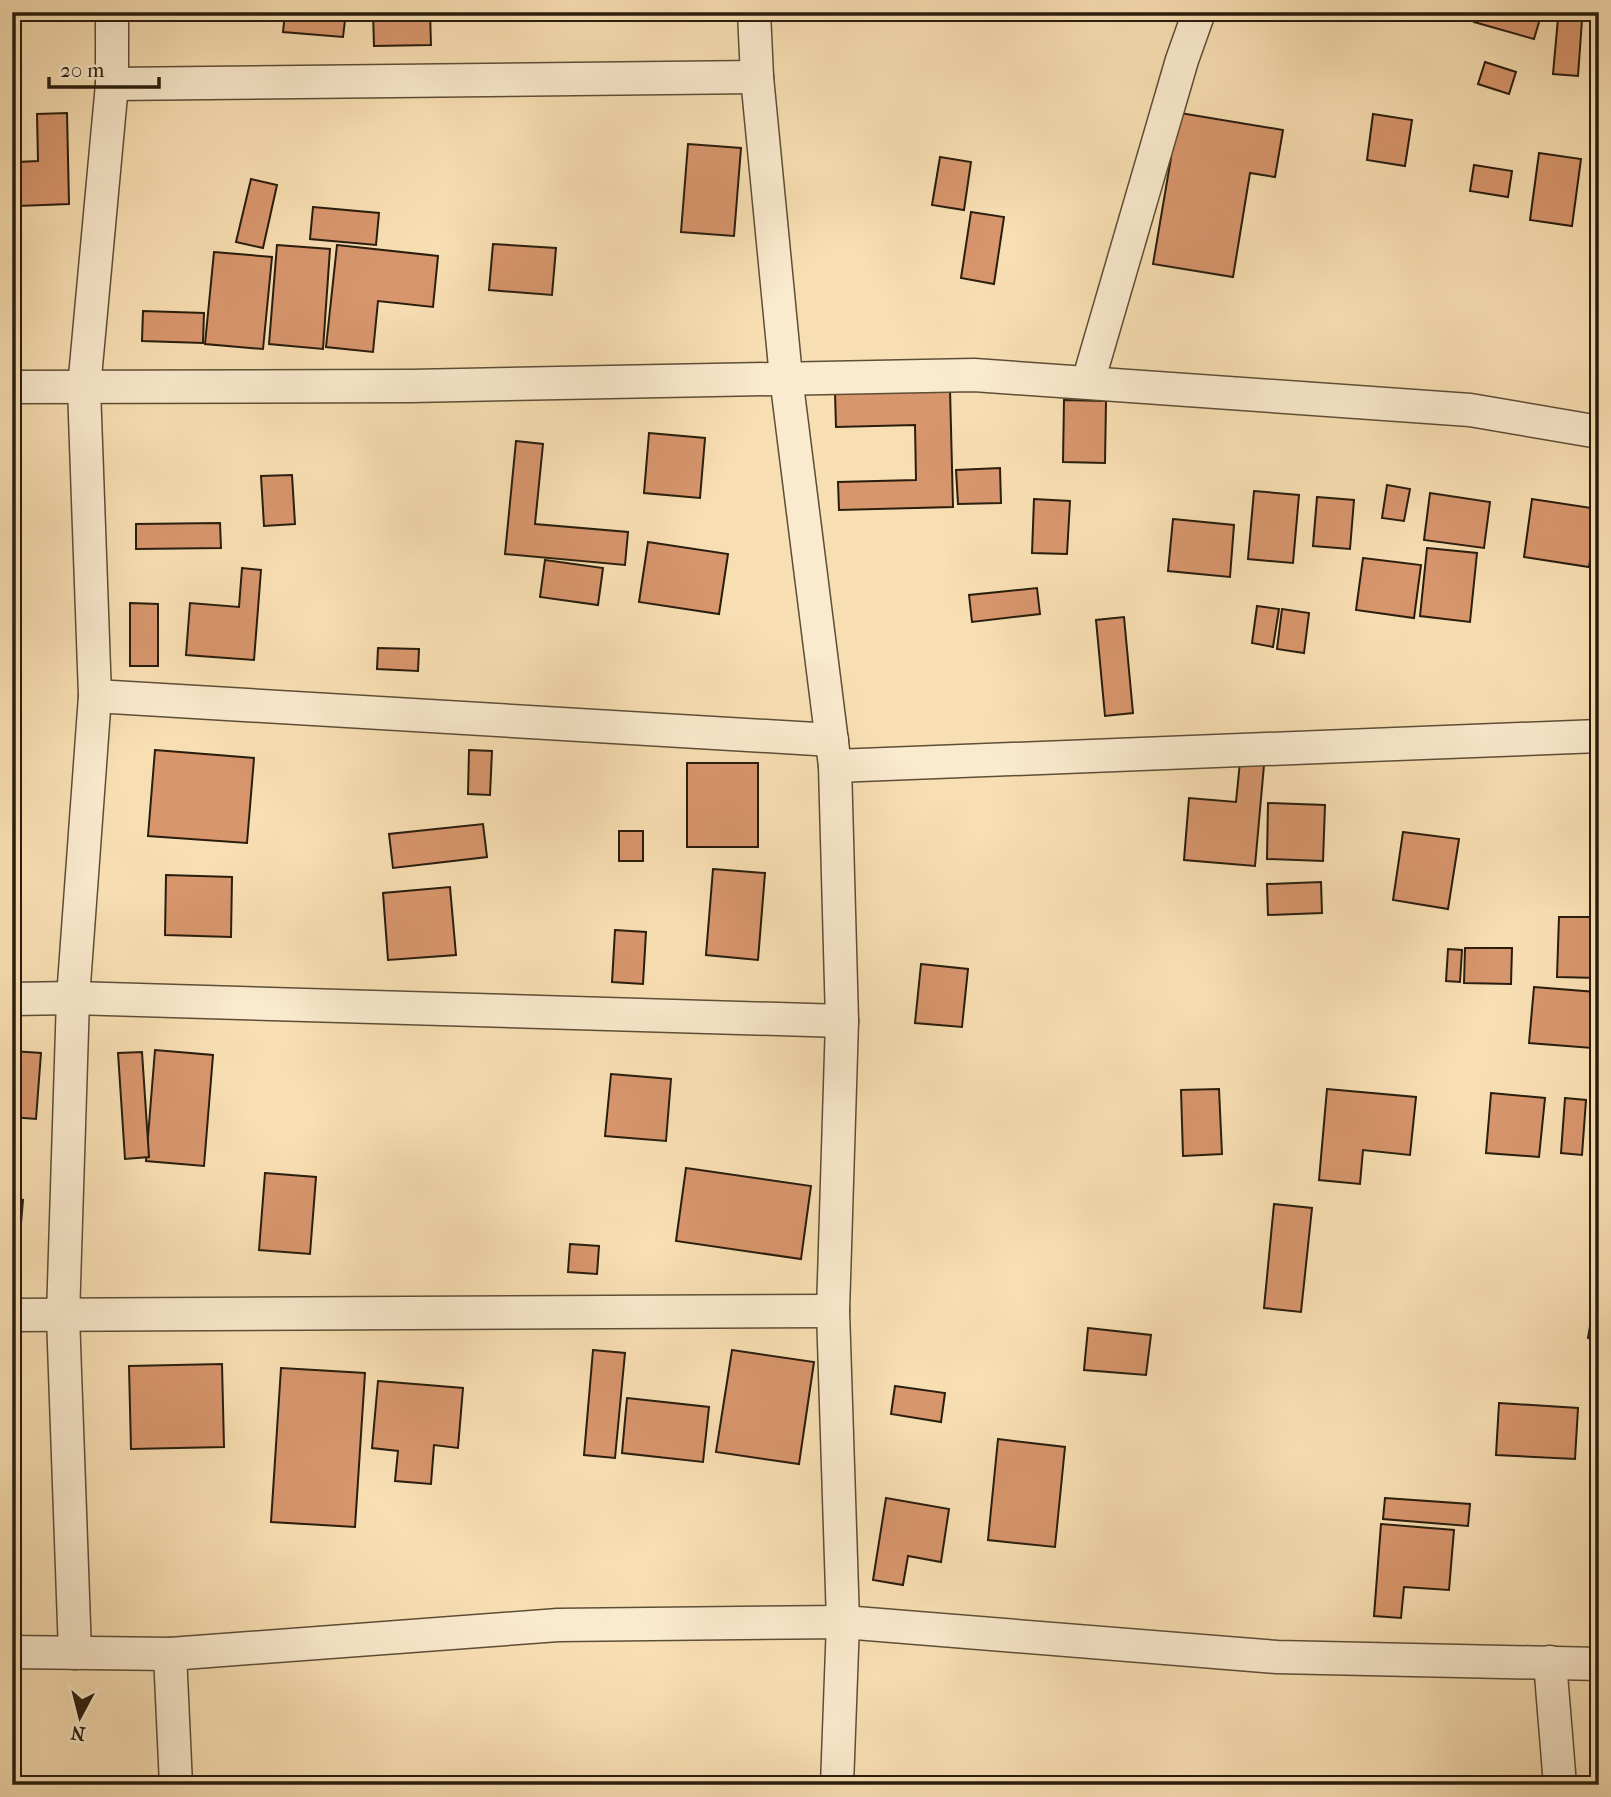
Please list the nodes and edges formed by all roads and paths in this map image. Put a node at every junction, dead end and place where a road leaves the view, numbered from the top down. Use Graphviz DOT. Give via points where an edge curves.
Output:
graph roads {
  1 [pos="112,12"];
  2 [pos="754,12"];
  3 [pos="1199,12"];
  4 [pos="757,77"];
  5 [pos="112,84"];
  6 [pos="786,377"];
  7 [pos="1088,382"];
  8 [pos="12,387"];
  9 [pos="84,388"];
  10 [pos="1599,432"];
  11 [pos="95,696"];
  12 [pos="1599,736"];
  13 [pos="833,753"];
  14 [pos="73,998"];
  15 [pos="12,999"];
  16 [pos="842,1021"];
  17 [pos="833,1311"];
  18 [pos="12,1315"];
  19 [pos="64,1316"];
  20 [pos="844,1622"];
  21 [pos="12,1652"];
  22 [pos="75,1653"];
  23 [pos="170,1654"];
  24 [pos="1550,1662"];
  25 [pos="1599,1664"];
  26 [pos="176,1785"];
  27 [pos="837,1785"];
  28 [pos="1560,1785"];
  1 -- 5 [label="street"];
  2 -- 4 [label="street"];
  3 -- 7 [label="street"];
  4 -- 5 [label="street"];
  4 -- 6 [label="street"];
  5 -- 9 [label="street"];
  6 -- 7 [label="street" via="974,374"];
  6 -- 9 [label="street"];
  6 -- 13 [label="street"];
  7 -- 10 [label="street" via="1470,410"];
  8 -- 9 [label="street"];
  9 -- 11 [label="street"];
  11 -- 13 [label="street"];
  11 -- 14 [label="street"];
  12 -- 13 [label="street"];
  13 -- 16 [label="street"];
  14 -- 15 [label="street"];
  14 -- 16 [label="street"];
  14 -- 19 [label="street"];
  16 -- 17 [label="street"];
  17 -- 19 [label="street"];
  17 -- 20 [label="street"];
  18 -- 19 [label="street"];
  19 -- 22 [label="street"];
  20 -- 23 [label="street" via="558,1625"];
  20 -- 24 [label="street" via="1277,1657"];
  20 -- 27 [label="street"];
  21 -- 22 [label="street"];
  22 -- 23 [label="street"];
  23 -- 26 [label="street"];
  24 -- 25 [label="street"];
  24 -- 28 [label="street"];
}
